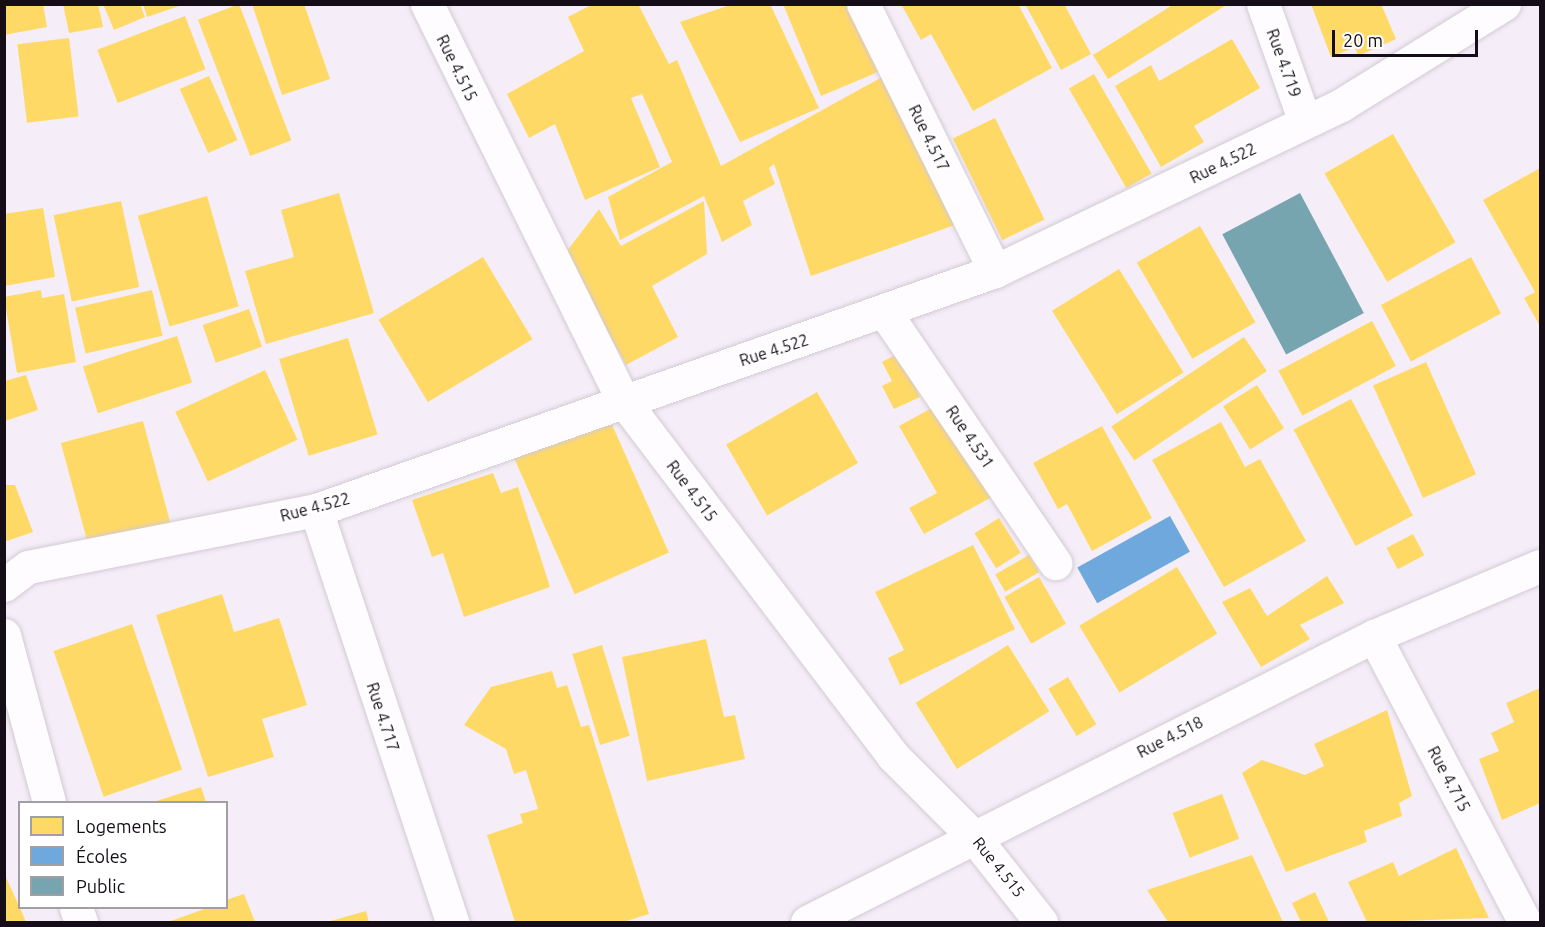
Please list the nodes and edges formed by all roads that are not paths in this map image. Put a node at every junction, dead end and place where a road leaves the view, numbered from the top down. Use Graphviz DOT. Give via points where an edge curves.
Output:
graph roads {
  1 [pos="427,4"];
  2 [pos="863,4"];
  3 [pos="1263,4"];
  4 [pos="1504,4"];
  5 [pos="1305,123"];
  6 [pos="995,271"];
  7 [pos="884,311"];
  8 [pos="623,400"];
  9 [pos="316,510"];
  10 [pos="1055,563"];
  11 [pos="1540,566"];
  12 [pos="4,585"];
  13 [pos="4,635"];
  14 [pos="1374,636"];
  15 [pos="49,801"];
  16 [pos="973,836"];
  17 [pos="452,922"];
  18 [pos="807,922"];
  19 [pos="1041,922"];
  20 [pos="1525,922"];
  1 -- 8 [label="street, Rue 4.515"];
  2 -- 6 [label="street, Rue 4.517"];
  3 -- 5 [label="street, Rue 4.719"];
  4 -- 5 [label="street, Rue 4.522"];
  5 -- 6 [label="street, Rue 4.522"];
  6 -- 7 [label="street, Rue 4.522"];
  7 -- 8 [label="street, Rue 4.522"];
  7 -- 10 [label="street, Rue 4.531"];
  8 -- 9 [label="street, Rue 4.522"];
  8 -- 16 [label="street, Rue 4.515" via="893,756"];
  9 -- 12 [label="street, Rue 4.522" via="28,567"];
  9 -- 17 [label="street, Rue 4.717"];
  11 -- 14 [label="street, Rue 4.518"];
  13 -- 15 [label="street"];
  14 -- 16 [label="street, Rue 4.518"];
  14 -- 20 [label="street, Rue 4.715"];
  16 -- 18 [label="street, Rue 4.518"];
  16 -- 19 [label="street, Rue 4.515"];
}
